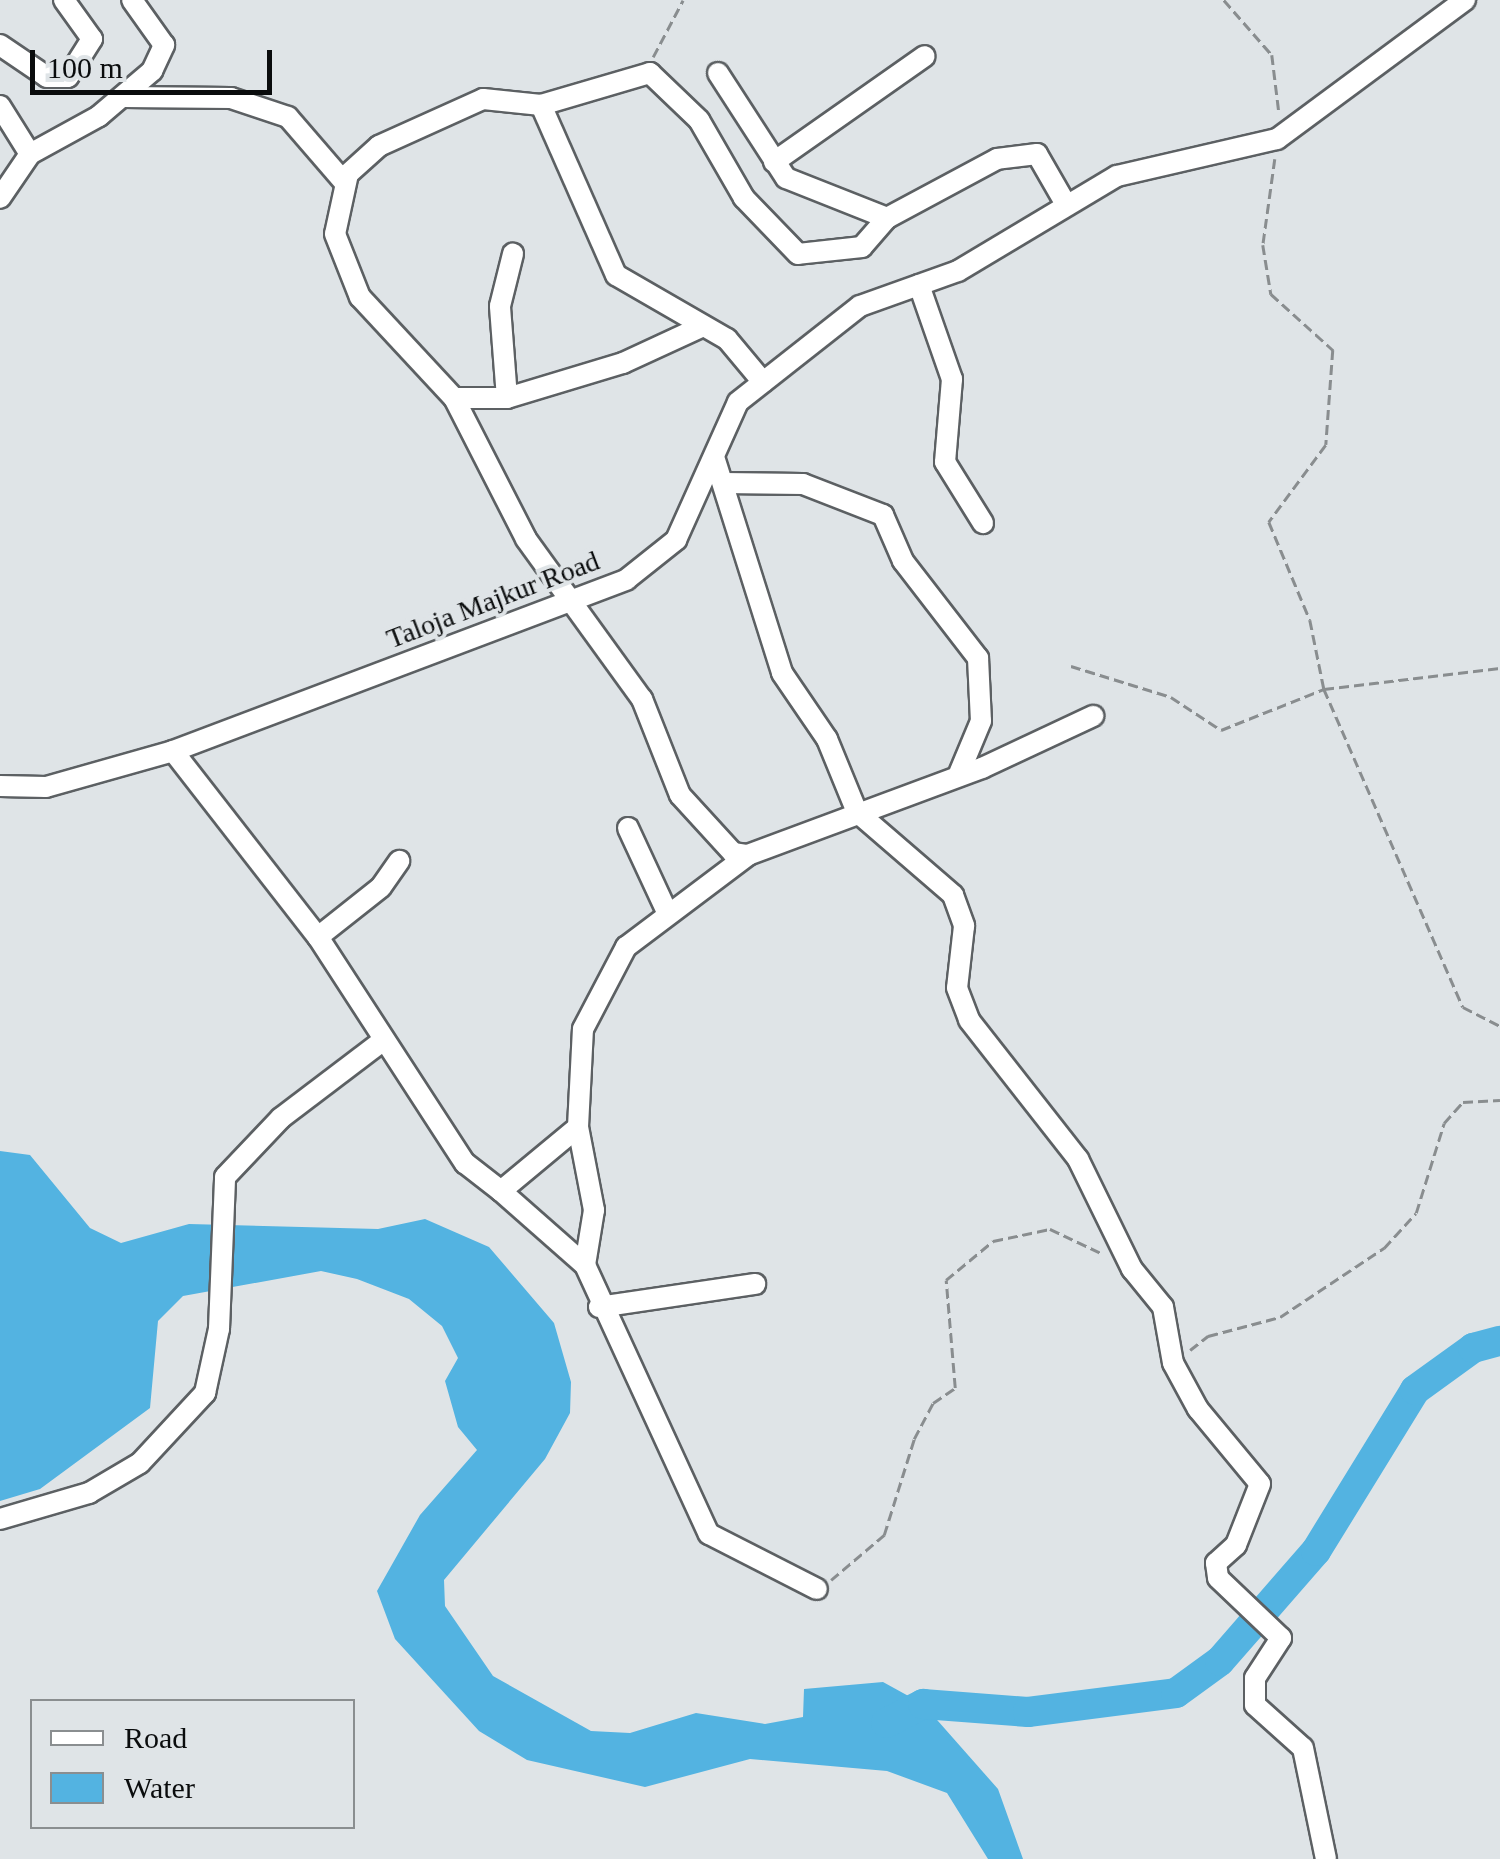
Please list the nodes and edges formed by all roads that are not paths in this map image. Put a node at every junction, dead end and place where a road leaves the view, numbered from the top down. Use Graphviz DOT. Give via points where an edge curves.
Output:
graph roads {
  1 [pos="64,0"];
  2 [pos="132,0"];
  3 [pos="1465,0"];
  4 [pos="0,44"];
  5 [pos="924,56"];
  6 [pos="718,73"];
  7 [pos="124,97"];
  8 [pos="541,105"];
  9 [pos="0,106"];
  10 [pos="30,154"];
  11 [pos="774,162"];
  12 [pos="345,183"];
  13 [pos="0,198"];
  14 [pos="1064,200"];
  15 [pos="887,218"];
  16 [pos="513,254"];
  17 [pos="919,285"];
  18 [pos="703,326"];
  19 [pos="763,382"];
  20 [pos="454,398"];
  21 [pos="507,398"];
  22 [pos="715,460"];
  23 [pos="722,483"];
  24 [pos="983,523"];
  25 [pos="571,600"];
  26 [pos="1094,716"];
  27 [pos="173,750"];
  28 [pos="958,776"];
  29 [pos="0,786"];
  30 [pos="857,812"];
  31 [pos="628,828"];
  32 [pos="748,855"];
  33 [pos="398,861"];
  34 [pos="667,912"];
  35 [pos="318,936"];
  36 [pos="381,1042"];
  37 [pos="578,1127"];
  38 [pos="502,1191"];
  39 [pos="585,1265"];
  40 [pos="754,1284"];
  41 [pos="600,1308"];
  42 [pos="0,1519"];
  43 [pos="817,1589"];
  44 [pos="1326,1859"];
  1 -- 4 [label="street" via="92,39 68,76 47,76"];
  2 -- 7 [label="street" via="164,45"];
  3 -- 14 [label="street, Taloja Majkur Road" via="1277,138 1177,157"];
  5 -- 11 [label="street"];
  6 -- 11 [label="street"];
  7 -- 10 [label="street"];
  7 -- 12 [label="street" via="231,98 288,117"];
  8 -- 12 [label="street" via="483,98 379,146"];
  8 -- 15 [label="street" via="650,73 699,120 752,209 798,254 862,247"];
  8 -- 18 [label="street" via="616,276"];
  9 -- 10 [label="street"];
  10 -- 13 [label="street"];
  11 -- 15 [label="street" via="786,178"];
  12 -- 20 [label="street" via="335,234 360,298"];
  14 -- 15 [label="street" via="1037,154 997,159"];
  14 -- 17 [label="street, Taloja Majkur Road" via="958,271"];
  16 -- 21 [label="street" via="500,306"];
  17 -- 19 [label="street, Taloja Majkur Road" via="860,306"];
  17 -- 24 [label="street" via="952,379 946,462"];
  18 -- 19 [label="street"];
  18 -- 21 [label="street" via="624,363"];
  19 -- 22 [label="street, Taloja Majkur Road" via="738,402"];
  20 -- 21 [label="street"];
  20 -- 25 [label="street" via="526,539"];
  22 -- 23 [label="street"];
  22 -- 25 [label="street, Taloja Majkur Road" via="676,540 627,578"];
  23 -- 28 [label="street" via="803,484 883,516 904,561 978,658 982,720"];
  23 -- 30 [label="street" via="782,673 827,739"];
  25 -- 27 [label="street, Taloja Majkur Road"];
  25 -- 32 [label="street" via="642,699 680,795 733,852"];
  26 -- 28 [label="street"];
  27 -- 29 [label="street, Taloja Majkur Road" via="46,787"];
  27 -- 35 [label="street"];
  28 -- 30 [label="street"];
  30 -- 32 [label="street"];
  30 -- 44 [label="street" via="953,895 964,926 957,988 969,1020 1078,1160 1132,1269 1163,1307 1173,1363 1260,1484 1236,1545 1216,1562 1225,1590 1275,1626 1281,1638 1255,1678 1256,1705 1302,1748"];
  31 -- 34 [label="street"];
  32 -- 34 [label="street"];
  33 -- 35 [label="street" via="382,887"];
  34 -- 37 [label="street" via="626,947 583,1029"];
  35 -- 36 [label="street"];
  36 -- 38 [label="street" via="465,1163"];
  36 -- 42 [label="street" via="237,1160 219,1198 219,1328 205,1394 140,1464 89,1493"];
  37 -- 38 [label="street"];
  37 -- 39 [label="street" via="594,1210"];
  38 -- 39 [label="street"];
  39 -- 41 [label="street"];
  40 -- 41 [label="street"];
  41 -- 43 [label="street" via="709,1534"];
}
